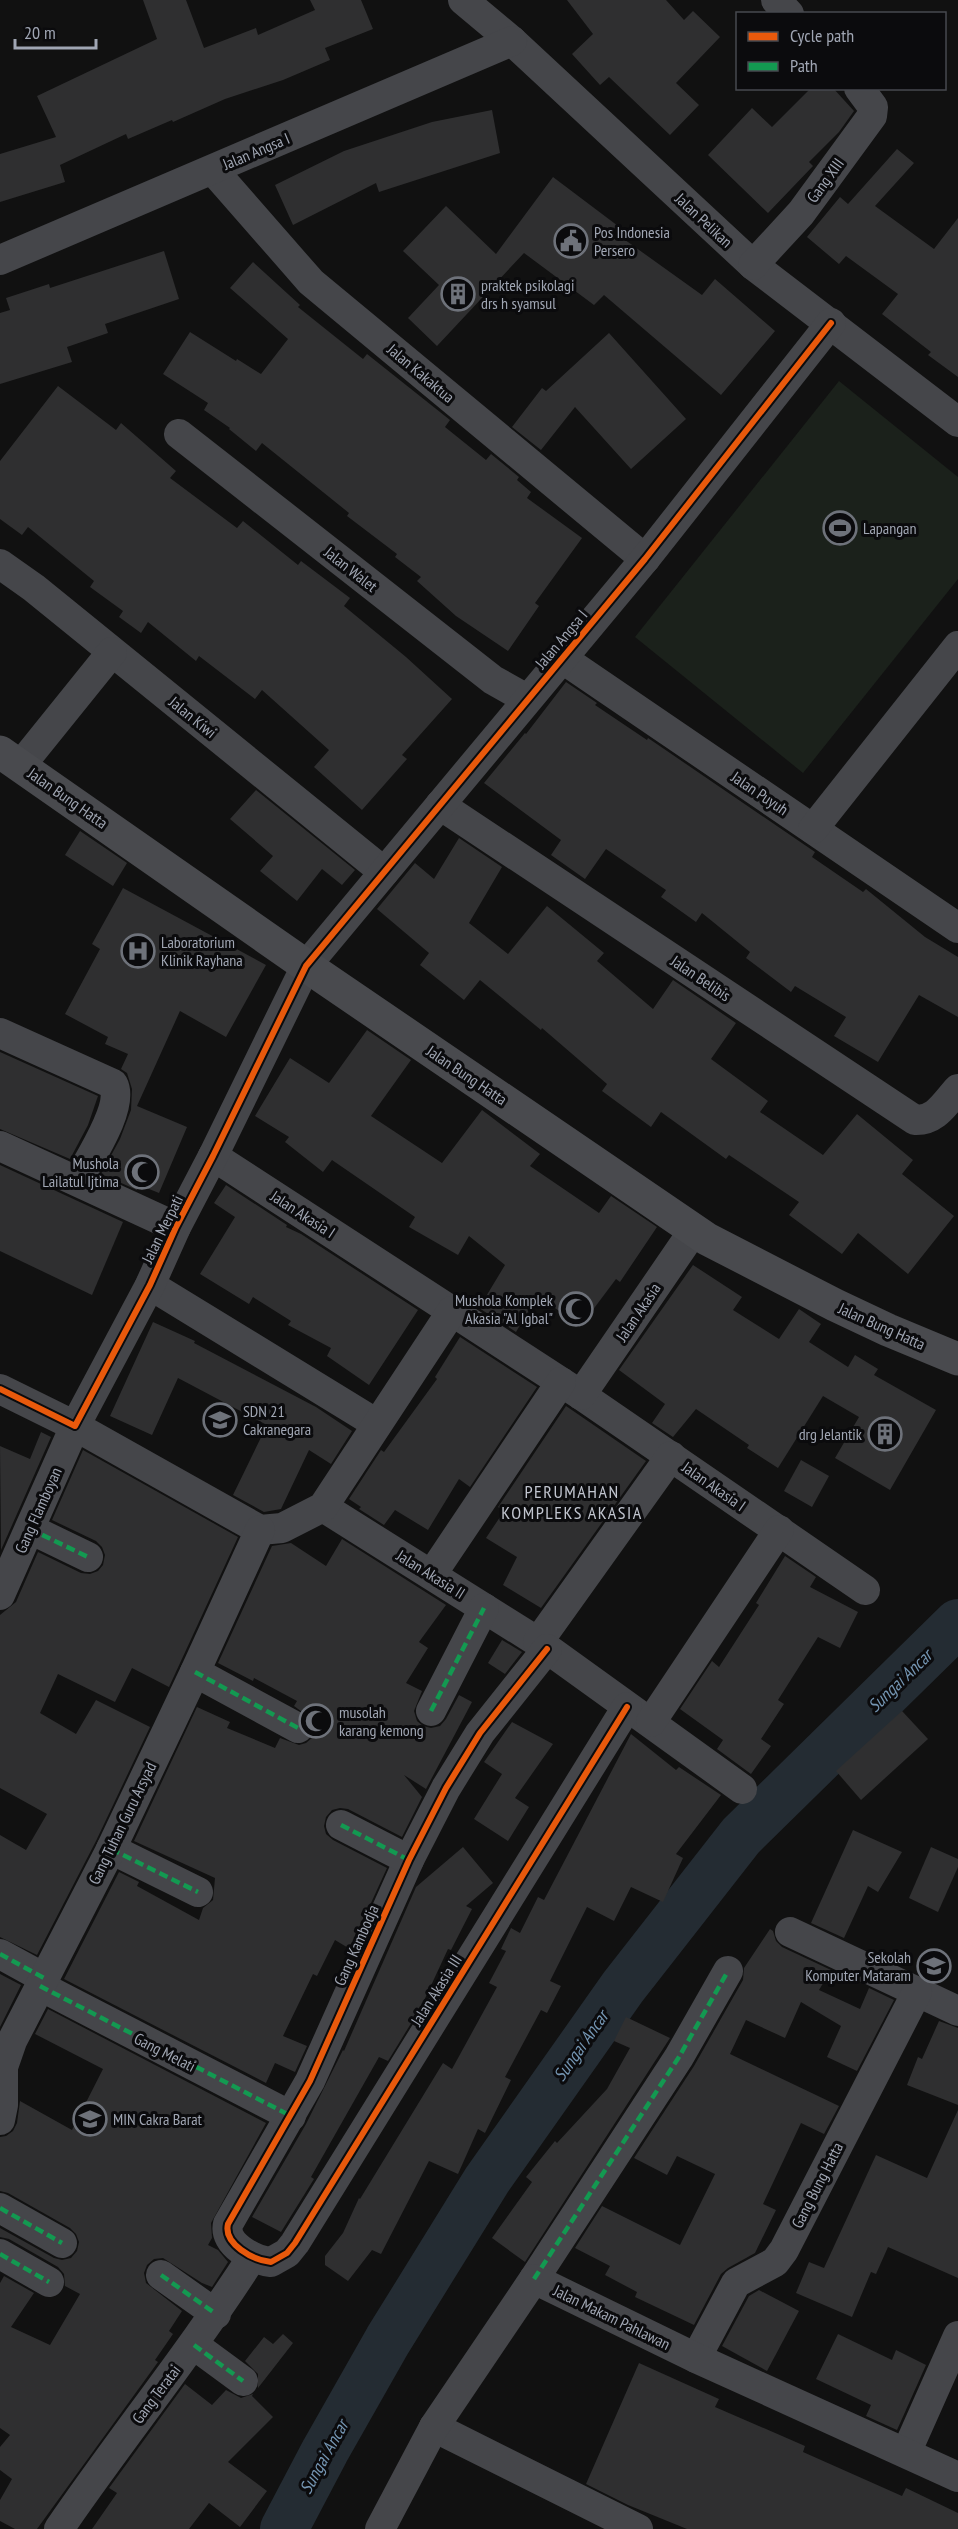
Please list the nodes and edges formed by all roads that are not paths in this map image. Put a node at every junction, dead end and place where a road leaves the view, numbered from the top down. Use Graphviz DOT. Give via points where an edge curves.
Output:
graph roads {
  1 [pos="463,0"];
  2 [pos="776,0"];
  3 [pos="787,12"];
  4 [pos="512,41"];
  5 [pos="860,90"];
  6 [pos="213,170"];
  7 [pos="0,260"];
  8 [pos="753,266"];
  9 [pos="831,324"];
  10 [pos="958,422"];
  11 [pos="179,434"];
  12 [pos="645,559"];
  13 [pos="0,564"];
  14 [pos="958,646"];
  15 [pos="111,652"];
  16 [pos="563,659"];
  17 [pos="526,699"];
  18 [pos="10,758"];
  19 [pos="440,805"];
  20 [pos="813,829"];
  21 [pos="384,872"];
  22 [pos="958,928"];
  23 [pos="306,966"];
  24 [pos="0,1033"];
  25 [pos="958,1089"];
  26 [pos="0,1146"];
  27 [pos="213,1156"];
  28 [pos="78,1180"];
  29 [pos="176,1227"];
  30 [pos="694,1230"];
  31 [pos="150,1285"];
  32 [pos="452,1311"];
  33 [pos="958,1359"];
  34 [pos="571,1388"];
  35 [pos="0,1389"];
  36 [pos="377,1424"];
  37 [pos="75,1426"];
  38 [pos="671,1456"];
  39 [pos="323,1507"];
  40 [pos="30,1529"];
  41 [pos="260,1530"];
  42 [pos="779,1530"];
  43 [pos="88,1557"];
  44 [pos="432,1574"];
  45 [pos="865,1590"];
  46 [pos="0,1595"];
  47 [pos="484,1608"];
  48 [pos="543,1645"];
  49 [pos="195,1672"];
  50 [pos="431,1711"];
  51 [pos="639,1715"];
  52 [pos="298,1728"];
  53 [pos="742,1790"];
  54 [pos="341,1825"];
  55 [pos="111,1848"];
  56 [pos="409,1860"];
  57 [pos="198,1892"];
  58 [pos="790,1932"];
  59 [pos="0,1954"];
  60 [pos="728,1971"];
  61 [pos="42,1982"];
  62 [pos="917,1992"];
  63 [pos="958,2011"];
  64 [pos="291,2116"];
  65 [pos="0,2120"];
  66 [pos="0,2208"];
  67 [pos="62,2243"];
  68 [pos="0,2254"];
  69 [pos="252,2257"];
  70 [pos="161,2274"];
  71 [pos="534,2279"];
  72 [pos="49,2282"];
  73 [pos="216,2314"];
  74 [pos="958,2336"];
  75 [pos="194,2345"];
  76 [pos="696,2358"];
  77 [pos="243,2380"];
  78 [pos="434,2427"];
  79 [pos="906,2453"];
  80 [pos="958,2477"];
  81 [pos="59,2529"];
  82 [pos="380,2529"];
  83 [pos="638,2529"];
  1 -- 4 [label="street, Jalan Pelikan"];
  2 -- 3 [label="street"];
  4 -- 6 [label="street, Jalan Angsa I"];
  4 -- 8 [label="street, Jalan Pelikan"];
  5 -- 8 [label="street, Gang XIII" via="873,107 872,116 801,213"];
  6 -- 7 [label="street, Jalan Angsa I"];
  6 -- 12 [label="street, Jalan Kakaktua" via="311,282"];
  8 -- 9 [label="street, Jalan Pelikan"];
  9 -- 10 [label="street, Jalan Pelikan"];
  9 -- 12 [label="street, Jalan Angsa I"];
  11 -- 17 [label="street, Jalan Walet" via="492,680"];
  12 -- 16 [label="street, Jalan Angsa I"];
  13 -- 15 [label="street, Jalan Kiwi"];
  14 -- 20 [label="street"];
  15 -- 18 [label="street"];
  15 -- 21 [label="street, Jalan Kiwi"];
  16 -- 17 [label="street, Jalan Angsa I"];
  16 -- 20 [label="street, Jalan Puyuh"];
  17 -- 19 [label="street, Jalan Angsa I"];
  18 -- 23 [label="main road, Jalan Bung Hatta"];
  19 -- 21 [label="street, Jalan Angsa I"];
  19 -- 25 [label="street, Jalan Belibis" via="915,1120 927,1121"];
  20 -- 22 [label="street, Jalan Puyuh"];
  21 -- 23 [label="street, Jalan Angsa I"];
  23 -- 27 [label="street, Jalan Merpati"];
  23 -- 30 [label="main road, Jalan Bung Hatta"];
  24 -- 28 [label="street" via="113,1084 117,1091 113,1112"];
  26 -- 28 [label="street"];
  27 -- 29 [label="street, Jalan Merpati"];
  27 -- 32 [label="street, Jalan Akasia I"];
  28 -- 29 [label="street"];
  29 -- 31 [label="street, Jalan Merpati"];
  30 -- 33 [label="main road, Jalan Bung Hatta" via="835,1305"];
  30 -- 34 [label="street, Jalan Akasia"];
  31 -- 36 [label="street"];
  31 -- 37 [label="street, Jalan Merpati"];
  32 -- 34 [label="street, Jalan Akasia I"];
  32 -- 36 [label="street"];
  34 -- 38 [label="street, Jalan Akasia I"];
  34 -- 44 [label="street"];
  35 -- 37 [label="street"];
  36 -- 39 [label="street"];
  37 -- 40 [label="street, Gang Flamboyan"];
  37 -- 41 [label="street"];
  38 -- 42 [label="street, Jalan Akasia I"];
  38 -- 48 [label="street"];
  39 -- 41 [label="street" via="282,1528"];
  39 -- 44 [label="street, Jalan Akasia II"];
  40 -- 43 [label="street"];
  40 -- 46 [label="street, Gang Flamboyan"];
  41 -- 49 [label="street, Gang Tuhan Guru Arsyad"];
  42 -- 45 [label="street, Jalan Akasia I"];
  42 -- 51 [label="street"];
  44 -- 47 [label="street, Jalan Akasia II"];
  47 -- 48 [label="street, Jalan Akasia II"];
  47 -- 50 [label="street"];
  48 -- 51 [label="street, Jalan Akasia II"];
  48 -- 56 [label="street, Gang Kambodja" via="466,1752"];
  49 -- 52 [label="street"];
  49 -- 55 [label="street, Gang Tuhan Guru Arsyad"];
  51 -- 53 [label="street, Jalan Akasia II"];
  51 -- 69 [label="street, Jalan Akasia III" via="296,2243 271,2262"];
  54 -- 56 [label="street"];
  55 -- 57 [label="street"];
  55 -- 61 [label="street, Gang Tuhan Guru Arsyad"];
  56 -- 64 [label="street, Gang Kambodja"];
  58 -- 62 [label="street"];
  59 -- 61 [label="street, Gang Melati"];
  60 -- 71 [label="street" via="679,2057"];
  61 -- 64 [label="street, Gang Melati"];
  61 -- 65 [label="street, Gang Tuhan Guru Arsyad" via="3,2067"];
  62 -- 63 [label="street"];
  62 -- 76 [label="street, Gang Bung Hatta" via="784,2250 775,2262 736,2283"];
  64 -- 69 [label="street, Gang Kambodja" via="226,2230 228,2238"];
  66 -- 67 [label="street"];
  68 -- 72 [label="street"];
  69 -- 73 [label="street, Gang Teratai"];
  70 -- 73 [label="street"];
  71 -- 76 [label="street, Jalan Makam Pahlawan"];
  71 -- 78 [label="street, Jalan Makam Pahlawan"];
  73 -- 75 [label="street, Gang Teratai"];
  74 -- 79 [label="street"];
  75 -- 77 [label="street"];
  75 -- 81 [label="street, Gang Teratai"];
  76 -- 79 [label="street, Jalan Makam Pahlawan"];
  78 -- 82 [label="street, Jalan Makam Pahlawan"];
  78 -- 83 [label="street"];
  79 -- 80 [label="street, Jalan Makam Pahlawan"];
}
